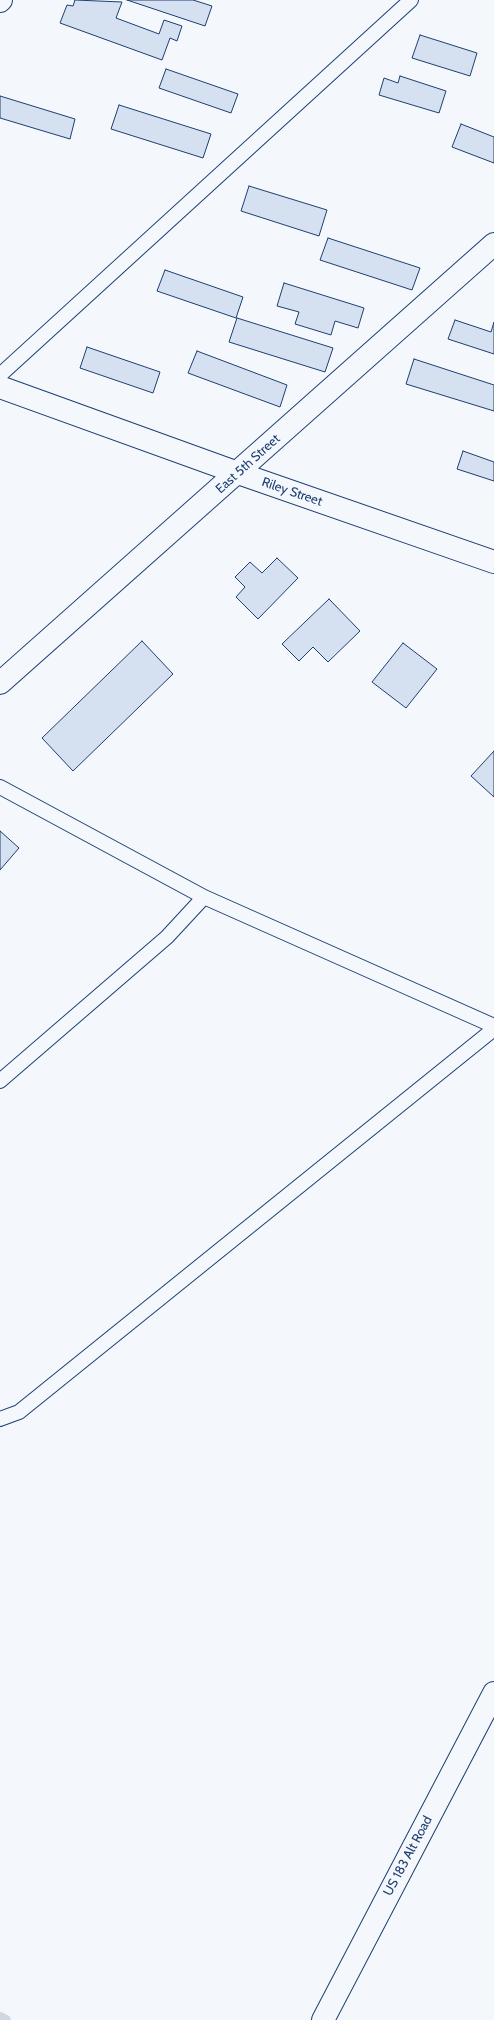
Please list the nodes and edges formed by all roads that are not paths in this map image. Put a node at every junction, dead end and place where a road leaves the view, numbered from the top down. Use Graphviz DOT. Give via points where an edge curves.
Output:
graph roads {
  1 [pos="411,0"];
  2 [pos="494,244"];
  3 [pos="0,375"];
  4 [pos="0,387"];
  5 [pos="238,473"];
  6 [pos="494,562"];
  7 [pos="0,684"];
  8 [pos="0,787"];
  9 [pos="204,897"];
  10 [pos="494,1026"];
  11 [pos="494,1030"];
  12 [pos="0,1081"];
  13 [pos="0,1419"];
  14 [pos="494,1692"];
  15 [pos="323,2020"];
  1 -- 3 [label="lane"];
  2 -- 5 [label="main road, East 5th Street"];
  4 -- 5 [label="main road, Riley Street"];
  5 -- 6 [label="main road, Riley Street"];
  5 -- 7 [label="main road, East 5th Street"];
  8 -- 9 [label="lane"];
  9 -- 10 [label="lane"];
  9 -- 12 [label="lane" via="167,937"];
  11 -- 13 [label="lane" via="19,1412"];
  14 -- 15 [label="main road, US 183 Alt Road"];
}
